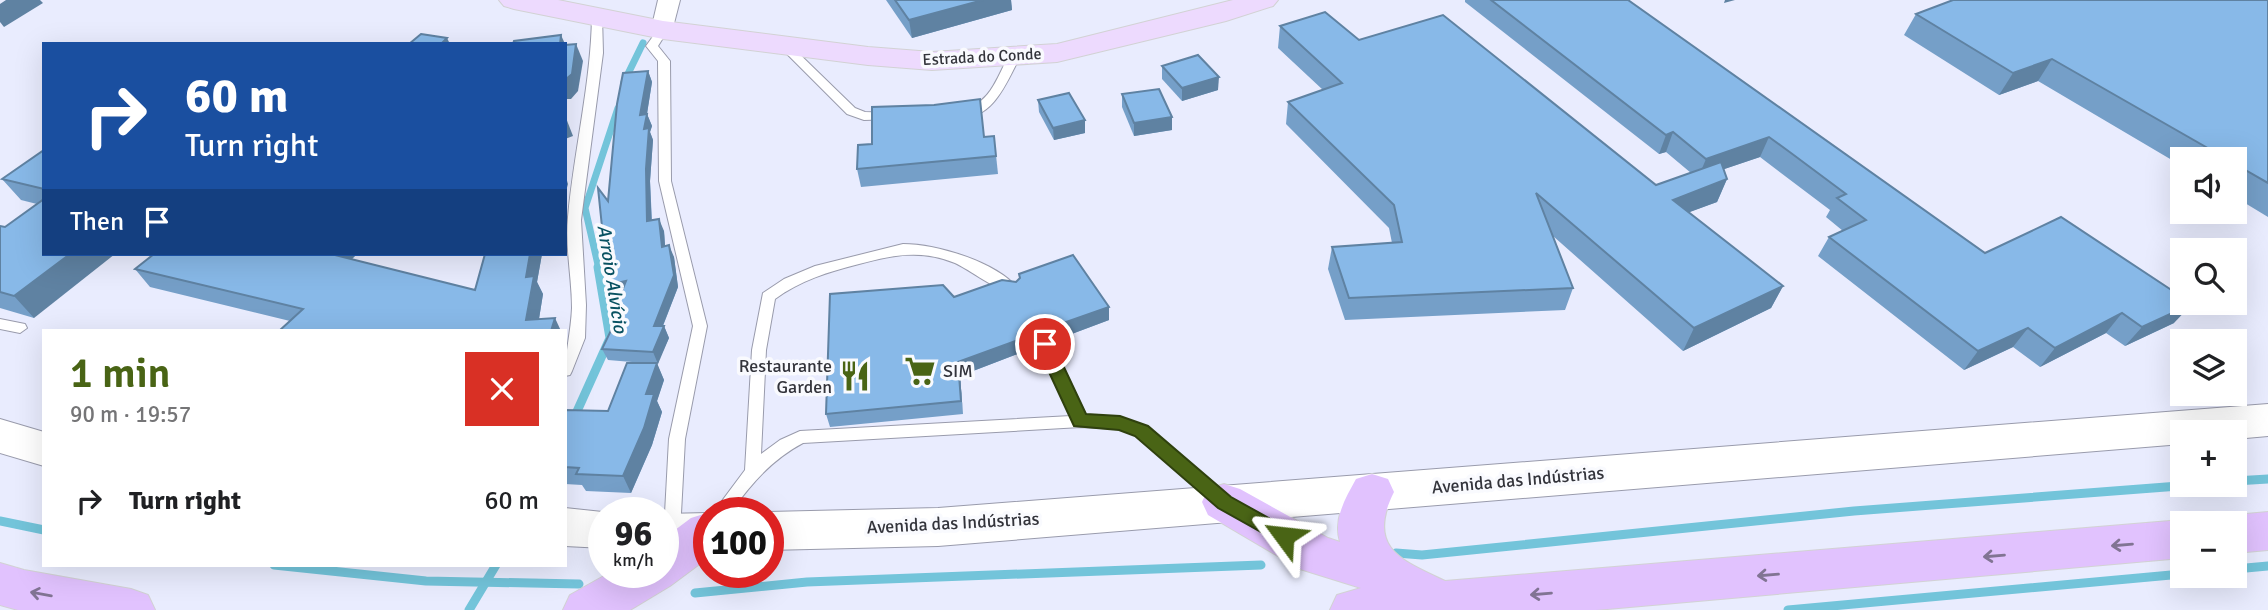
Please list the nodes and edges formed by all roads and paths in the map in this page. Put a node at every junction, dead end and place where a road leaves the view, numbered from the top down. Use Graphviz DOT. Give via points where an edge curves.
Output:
graph roads {
  1 [pos="514,0"];
  2 [pos="669,0"];
  3 [pos="1264,0"];
  4 [pos="605,18"];
  5 [pos="663,30"];
  6 [pos="782,43"];
  7 [pos="1014,57"];
  8 [pos="946,115"];
  9 [pos="906,116"];
  10 [pos="1012,290"];
  11 [pos="0,324"];
  12 [pos="20,328"];
  13 [pos="1045,344"];
  14 [pos="567,366"];
  15 [pos="1081,421"];
  16 [pos="2268,421"];
  17 [pos="0,436"];
  18 [pos="42,448"];
  19 [pos="752,468"];
  20 [pos="1372,492"];
  21 [pos="1224,502"];
  22 [pos="567,527"];
  23 [pos="588,528"];
  24 [pos="784,530"];
  25 [pos="2268,531"];
  26 [pos="2247,533"];
  27 [pos="687,539"];
  28 [pos="2170,540"];
  29 [pos="1386,575"];
  30 [pos="0,584"];
  31 [pos="1443,603"];
  32 [pos="131,610"];
  33 [pos="587,610"];
  34 [pos="1354,610"];
  1 -- 4 [label="main road, Estrada do Conde"];
  2 -- 5 [label="street"];
  3 -- 7 [label="main road, Estrada do Conde" via="1058,53"];
  4 -- 5 [label="main road, Estrada do Conde"];
  4 -- 14 [label="lane" via="574,220 578,338"];
  5 -- 6 [label="main road, Estrada do Conde"];
  5 -- 27 [label="lane" via="652,47 664,61 665,181 700,326 677,439"];
  6 -- 7 [label="main road, Estrada do Conde" via="932,61"];
  6 -- 9 [label="lane" via="851,111 864,116"];
  7 -- 8 [label="lane" via="982,110"];
  10 -- 19 [label="lane" via="985,270 939,252 904,249 817,268 791,279 768,298 759,350"];
  11 -- 12 [label="lane"];
  13 -- 15 [label="lane"];
  15 -- 19 [label="lane" via="800,437"];
  15 -- 21 [label="lane" via="1120,423 1141,431"];
  16 -- 20 [label="main road, Avenida das Indústrias"];
  17 -- 18 [label="main road"];
  19 -- 27 [label="lane"];
  20 -- 21 [label="main road, Avenida das Indústrias"];
  20 -- 29 [label="highway" via="1362,506 1362,541"];
  21 -- 24 [label="main road, Avenida das Indústrias" via="938,527"];
  21 -- 29 [label="highway" via="1316,555"];
  22 -- 23 [label="main road"];
  25 -- 26 [label="highway"];
  27 -- 33 [label="highway"];
  28 -- 31 [label="highway, one-way"];
  29 -- 31 [label="highway"];
  32 -- 30 [label="highway, one-way"];
  31 -- 34 [label="highway"];
}
